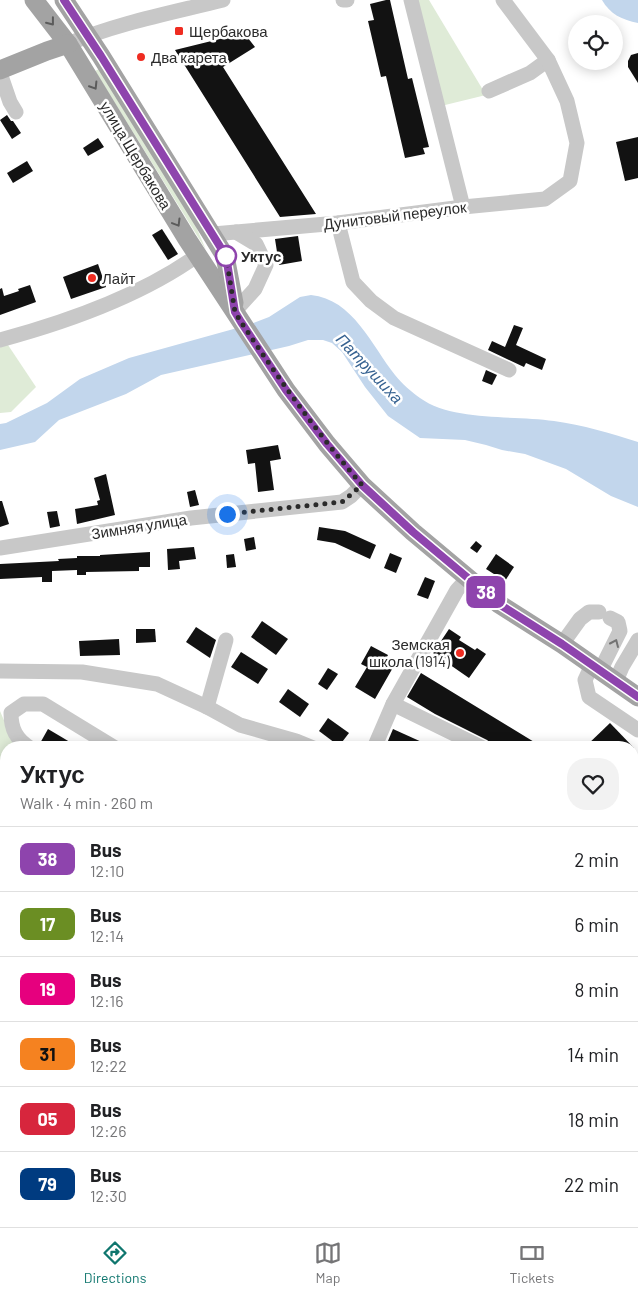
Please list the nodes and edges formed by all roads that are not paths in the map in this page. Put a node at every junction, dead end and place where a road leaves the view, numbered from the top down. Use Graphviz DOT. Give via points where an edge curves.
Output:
graph roads {
  1 [pos="34,0"];
  2 [pos="64,0"];
  3 [pos="223,0"];
  4 [pos="343,0"];
  5 [pos="348,0"];
  6 [pos="411,0"];
  7 [pos="503,0"];
  8 [pos="87,36"];
  9 [pos="68,44"];
  10 [pos="548,60"];
  11 [pos="0,71"];
  12 [pos="489,91"];
  13 [pos="16,112"];
  14 [pos="463,206"];
  15 [pos="338,223"];
  16 [pos="236,232"];
  17 [pos="213,234"];
  18 [pos="198,255"];
  19 [pos="238,317"];
  20 [pos="0,340"];
  21 [pos="509,370"];
  22 [pos="362,485"];
  23 [pos="0,548"];
  24 [pos="468,578"];
  25 [pos="226,640"];
  26 [pos="638,640"];
  27 [pos="562,644"];
  28 [pos="596,668"];
  29 [pos="0,671"];
  30 [pos="616,682"];
  31 [pos="638,697"];
  32 [pos="393,704"];
  33 [pos="207,707"];
  34 [pos="638,730"];
  35 [pos="21,741"];
  36 [pos="104,741"];
  37 [pos="296,741"];
  38 [pos="377,741"];
  39 [pos="469,741"];
  1 -- 9 [label="main road, улица Щербакова, one-way"];
  2 -- 8 [label="main road, улица Щербакова"];
  3 -- 8 [label="street"];
  4 -- 5 [label="street"];
  6 -- 14 [label="street"];
  7 -- 10 [label="street"];
  8 -- 9 [label="street"];
  8 -- 17 [label="main road, улица Щербакова"];
  9 -- 11 [label="main road"];
  9 -- 18 [label="main road, улица Щербакова, one-way"];
  10 -- 12 [label="street" via="530,73"];
  10 -- 14 [label="street, Дунитовый переулок" via="567,101 577,143 570,181 545,200"];
  11 -- 13 [label="street"];
  14 -- 15 [label="street, Дунитовый переулок"];
  15 -- 16 [label="street, Дунитовый переулок"];
  15 -- 21 [label="street" via="353,282 371,301 394,318"];
  16 -- 17 [label="street, Дунитовый переулок"];
  16 -- 19 [label="street" via="256,244 266,265"];
  17 -- 19 [label="main road, улица Щербакова" via="226,256"];
  18 -- 19 [label="main road, улица Щербакова"];
  18 -- 20 [label="street" via="107,304 54,325"];
  19 -- 22 [label="main road, улица Щербакова" via="286,390"];
  22 -- 23 [label="street, Зимняя улица" via="342,502 192,518"];
  22 -- 24 [label="main road, улица Щербакова"];
  24 -- 27 [label="main road, улица Щербакова" via="499,604"];
  24 -- 32 [label="street" via="457,590"];
  25 -- 33 [label="street"];
  26 -- 30 [label="street"];
  27 -- 28 [label="main road, улица Щербакова"];
  28 -- 27 [label="street, one-way" via="620,631 618,622 589,612"];
  28 -- 30 [label="main road, улица Щербакова"];
  28 -- 34 [label="street" via="585,680 588,697"];
  29 -- 33 [label="street" via="82,672 158,684"];
  30 -- 31 [label="main road, улица Щербакова"];
  32 -- 38 [label="street"];
  32 -- 39 [label="street"];
  33 -- 37 [label="street" via="240,725"];
  35 -- 36 [label="street" via="11,726 11,713 24,704 43,704"];
}
